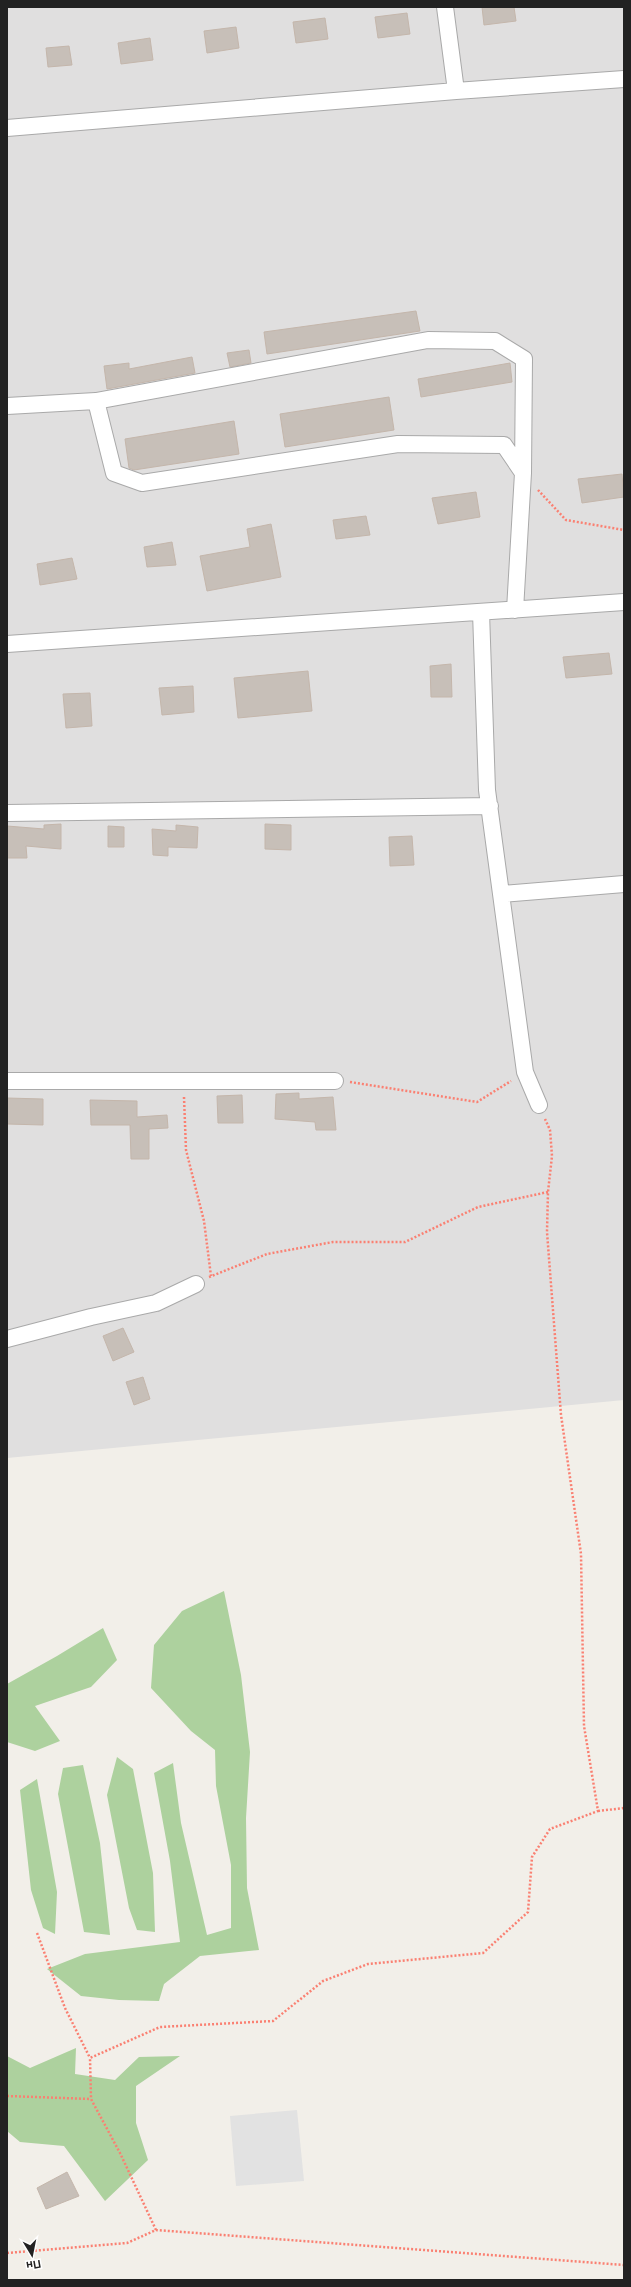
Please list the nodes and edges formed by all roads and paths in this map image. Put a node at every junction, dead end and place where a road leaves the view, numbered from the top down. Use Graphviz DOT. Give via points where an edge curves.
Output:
graph roads {
  1 [pos="445,7"];
  2 [pos="624,79"];
  3 [pos="456,91"];
  4 [pos="7,128"];
  5 [pos="96,401"];
  6 [pos="7,406"];
  7 [pos="523,473"];
  8 [pos="624,530"];
  9 [pos="624,602"];
  10 [pos="515,610"];
  11 [pos="481,612"];
  12 [pos="7,644"];
  13 [pos="490,806"];
  14 [pos="7,813"];
  15 [pos="624,884"];
  16 [pos="501,894"];
  17 [pos="525,1072"];
  18 [pos="184,1080"];
  19 [pos="335,1080"];
  20 [pos="7,1081"];
  21 [pos="539,1105"];
  22 [pos="548,1192"];
  23 [pos="211,1276"];
  24 [pos="196,1284"];
  25 [pos="7,1339"];
  26 [pos="624,1808"];
  27 [pos="598,1811"];
  28 [pos="37,1933"];
  29 [pos="90,2058"];
  30 [pos="7,2096"];
  31 [pos="91,2099"];
  32 [pos="156,2230"];
  33 [pos="7,2252"];
  34 [pos="624,2266"];
  1 -- 3 [label="street"];
  2 -- 3 [label="street"];
  3 -- 4 [label="street"];
  5 -- 6 [label="street"];
  5 -- 7 [label="street" via="114,474 142,483 398,444 504,445"];
  5 -- 7 [label="street" via="428,340 495,341 524,359"];
  7 -- 8 [label="path" via="566,520"];
  7 -- 10 [label="street"];
  9 -- 10 [label="street"];
  10 -- 11 [label="street"];
  11 -- 12 [label="street"];
  11 -- 13 [label="street"];
  13 -- 14 [label="street"];
  13 -- 16 [label="street"];
  15 -- 16 [label="street"];
  16 -- 17 [label="street"];
  17 -- 19 [label="path" via="477,1102"];
  17 -- 21 [label="street"];
  18 -- 19 [label="street"];
  18 -- 20 [label="street"];
  18 -- 23 [label="path" via="186,1150 204,1221"];
  21 -- 22 [label="path" via="550,1130 552,1156"];
  22 -- 23 [label="path" via="478,1207 405,1242 326,1244 267,1254"];
  22 -- 27 [label="path" via="547,1232 561,1415 581,1554 584,1726"];
  23 -- 24 [label="path"];
  24 -- 25 [label="street" via="156,1303"];
  26 -- 27 [label="path"];
  27 -- 29 [label="path" via="550,1829 532,1857 528,1912 483,1953 368,1964 322,1981 273,2021 160,2027"];
  28 -- 29 [label="path" via="65,2008"];
  29 -- 31 [label="path"];
  30 -- 31 [label="path"];
  31 -- 32 [label="path" via="120,2152"];
  32 -- 33 [label="path" via="127,2243"];
  32 -- 34 [label="path"];
}
